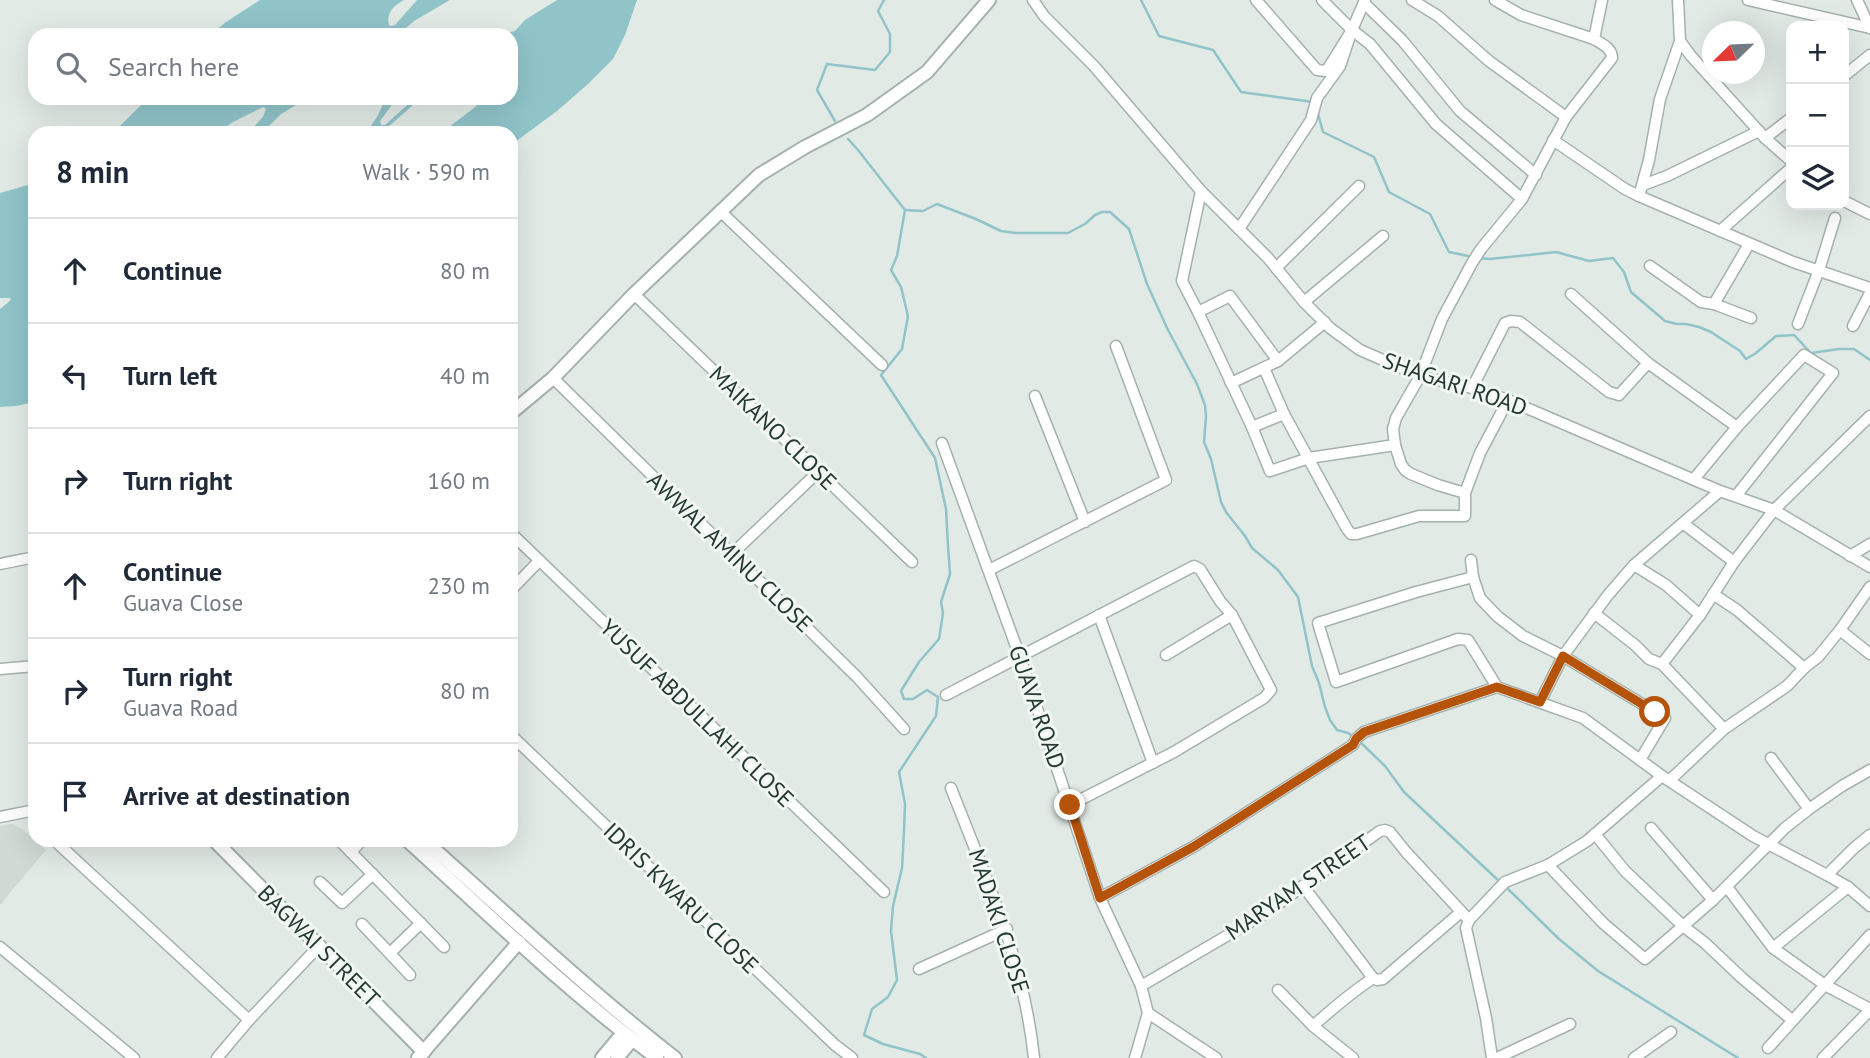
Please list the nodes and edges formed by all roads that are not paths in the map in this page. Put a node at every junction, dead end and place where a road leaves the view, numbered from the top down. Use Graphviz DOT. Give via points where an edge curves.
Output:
graph roads {
  1 [pos="989,0"];
  2 [pos="1033,0"];
  3 [pos="1256,0"];
  4 [pos="1322,0"];
  5 [pos="1412,0"];
  6 [pos="1495,0"];
  7 [pos="1602,0"];
  8 [pos="1678,0"];
  9 [pos="1748,0"];
  10 [pos="1857,0"];
  11 [pos="1365,2"];
  12 [pos="1870,28"];
  13 [pos="1352,30"];
  14 [pos="1594,39"];
  15 [pos="1680,41"];
  16 [pos="1870,55"];
  17 [pos="1849,72"];
  18 [pos="1566,117"];
  19 [pos="1786,121"];
  20 [pos="1762,135"];
  21 [pos="1553,140"];
  22 [pos="1786,157"];
  23 [pos="1786,172"];
  24 [pos="1536,175"];
  25 [pos="1643,185"];
  26 [pos="1359,186"];
  27 [pos="1202,191"];
  28 [pos="1639,196"];
  29 [pos="1522,199"];
  30 [pos="1849,204"];
  31 [pos="720,211"];
  32 [pos="1870,214"];
  33 [pos="1835,218"];
  34 [pos="1239,229"];
  35 [pos="1720,232"];
  36 [pos="1383,236"];
  37 [pos="1749,244"];
  38 [pos="1650,266"];
  39 [pos="1276,268"];
  40 [pos="1819,270"];
  41 [pos="1870,290"];
  42 [pos="634,294"];
  43 [pos="1571,294"];
  44 [pos="1304,302"];
  45 [pos="1714,304"];
  46 [pos="1198,312"];
  47 [pos="1751,318"];
  48 [pos="1325,322"];
  49 [pos="1798,324"];
  50 [pos="1853,326"];
  51 [pos="1116,346"];
  52 [pos="1278,361"];
  53 [pos="1648,363"];
  54 [pos="882,365"];
  55 [pos="1264,368"];
  56 [pos="1420,376"];
  57 [pos="553,377"];
  58 [pos="1230,381"];
  59 [pos="1472,388"];
  60 [pos="1035,396"];
  61 [pos="1508,400"];
  62 [pos="518,407"];
  63 [pos="1284,414"];
  64 [pos="1870,416"];
  65 [pos="1252,427"];
  66 [pos="1737,427"];
  67 [pos="942,443"];
  68 [pos="1395,445"];
  69 [pos="1309,458"];
  70 [pos="818,472"];
  71 [pos="1694,479"];
  72 [pos="1720,491"];
  73 [pos="1465,493"];
  74 [pos="1736,496"];
  75 [pos="1774,510"];
  76 [pos="1084,522"];
  77 [pos="1684,524"];
  78 [pos="518,540"];
  79 [pos="1870,544"];
  80 [pos="732,554"];
  81 [pos="1850,556"];
  82 [pos="28,558"];
  83 [pos="1471,560"];
  84 [pos="539,561"];
  85 [pos="912,562"];
  86 [pos="1734,562"];
  87 [pos="0,564"];
  88 [pos="1634,565"];
  89 [pos="1870,568"];
  90 [pos="989,570"];
  91 [pos="1473,577"];
  92 [pos="518,583"];
  93 [pos="1870,587"];
  94 [pos="1713,593"];
  95 [pos="1594,613"];
  96 [pos="1099,615"];
  97 [pos="1232,615"];
  98 [pos="1700,615"];
  99 [pos="1840,630"];
  100 [pos="1870,654"];
  101 [pos="1166,655"];
  102 [pos="1563,656"];
  103 [pos="1020,657"];
  104 [pos="1662,664"];
  105 [pos="28,667"];
  106 [pos="1804,668"];
  107 [pos="0,669"];
  108 [pos="1497,687"];
  109 [pos="946,695"];
  110 [pos="1540,702"];
  111 [pos="904,729"];
  112 [pos="1724,729"];
  113 [pos="518,742"];
  114 [pos="1771,758"];
  115 [pos="1640,760"];
  116 [pos="1153,762"];
  117 [pos="1870,770"];
  118 [pos="1666,778"];
  119 [pos="951,788"];
  120 [pos="1070,805"];
  121 [pos="1809,809"];
  122 [pos="28,811"];
  123 [pos="24,812"];
  124 [pos="28,816"];
  125 [pos="0,817"];
  126 [pos="1651,828"];
  127 [pos="1595,834"];
  128 [pos="1870,835"];
  129 [pos="1770,846"];
  130 [pos="62,847"];
  131 [pos="221,847"];
  132 [pos="346,847"];
  133 [pos="356,847"];
  134 [pos="415,847"];
  135 [pos="432,847"];
  136 [pos="351,852"];
  137 [pos="1548,865"];
  138 [pos="373,874"];
  139 [pos="1827,875"];
  140 [pos="320,882"];
  141 [pos="1303,886"];
  142 [pos="1727,887"];
  143 [pos="1848,887"];
  144 [pos="884,892"];
  145 [pos="1100,898"];
  146 [pos="1713,900"];
  147 [pos="1870,906"];
  148 [pos="1465,916"];
  149 [pos="421,923"];
  150 [pos="362,924"];
  151 [pos="1683,926"];
  152 [pos="1007,929"];
  153 [pos="1870,935"];
  154 [pos="519,942"];
  155 [pos="320,945"];
  156 [pos="0,947"];
  157 [pos="444,947"];
  158 [pos="1773,948"];
  159 [pos="390,953"];
  160 [pos="919,969"];
  161 [pos="410,975"];
  162 [pos="1373,978"];
  163 [pos="1825,985"];
  164 [pos="1141,986"];
  165 [pos="1278,990"];
  166 [pos="1870,1009"];
  167 [pos="1148,1013"];
  168 [pos="249,1020"];
  169 [pos="1792,1020"];
  170 [pos="1570,1024"];
  171 [pos="1313,1026"];
  172 [pos="1671,1032"];
  173 [pos="628,1036"];
  174 [pos="1768,1048"];
  175 [pos="421,1055"];
  176 [pos="134,1058"];
  177 [pos="217,1058"];
  178 [pos="602,1058"];
  179 [pos="617,1058"];
  180 [pos="657,1058"];
  181 [pos="675,1058"];
  182 [pos="852,1058"];
  183 [pos="1034,1058"];
  184 [pos="1135,1058"];
  185 [pos="1216,1058"];
  186 [pos="1353,1058"];
  187 [pos="1495,1058"];
  188 [pos="1634,1058"];
  189 [pos="1822,1058"];
  1 -- 31 [label="street" via="927,72 867,115 759,175"];
  2 -- 27 [label="street, SHAGARI ROAD"];
  3 -- 13 [label="street" via="1317,71 1325,71"];
  4 -- 13 [label="street"];
  5 -- 18 [label="street"];
  6 -- 14 [label="street" via="1521,15"];
  7 -- 14 [label="street"];
  8 -- 15 [label="street"];
  9 -- 12 [label="street"];
  10 -- 12 [label="street"];
  11 -- 13 [label="street"];
  11 -- 24 [label="street" via="1460,111"];
  13 -- 29 [label="street" via="1370,44 1436,124"];
  13 -- 34 [label="street" via="1340,66 1315,104 1311,120"];
  14 -- 18 [label="street" via="1608,48 1612,58"];
  15 -- 20 [label="street"];
  15 -- 25 [label="street" via="1660,99"];
  16 -- 17 [label="street"];
  18 -- 21 [label="street"];
  19 -- 20 [label="street"];
  20 -- 22 [label="street"];
  20 -- 25 [label="street"];
  21 -- 24 [label="street"];
  21 -- 28 [label="street"];
  23 -- 35 [label="street"];
  24 -- 29 [label="street"];
  25 -- 28 [label="street"];
  26 -- 39 [label="street"];
  27 -- 34 [label="street, SHAGARI ROAD"];
  27 -- 46 [label="street" via="1182,281"];
  28 -- 35 [label="street"];
  29 -- 56 [label="street" via="1472,263 1442,319"];
  30 -- 32 [label="street"];
  31 -- 42 [label="street"];
  31 -- 54 [label="street"];
  33 -- 40 [label="street"];
  34 -- 39 [label="street, SHAGARI ROAD"];
  35 -- 37 [label="street"];
  36 -- 44 [label="street"];
  37 -- 40 [label="street"];
  37 -- 45 [label="street"];
  38 -- 45 [label="street" via="1702,302"];
  39 -- 44 [label="street, SHAGARI ROAD"];
  40 -- 41 [label="street"];
  40 -- 49 [label="street"];
  41 -- 50 [label="street"];
  42 -- 57 [label="street"];
  42 -- 70 [label="street, MAIKANO CLOSE"];
  43 -- 53 [label="street"];
  44 -- 48 [label="street, SHAGARI ROAD"];
  45 -- 47 [label="street"];
  46 -- 52 [label="street" via="1230,296"];
  46 -- 58 [label="street"];
  48 -- 52 [label="street"];
  48 -- 56 [label="street, SHAGARI ROAD" via="1360,350"];
  51 -- 76 [label="street" via="1166,480"];
  52 -- 55 [label="street"];
  53 -- 59 [label="street" via="1619,395 1609,392 1520,322 1511,321 1505,323"];
  53 -- 66 [label="street"];
  55 -- 58 [label="street"];
  55 -- 63 [label="street"];
  56 -- 59 [label="street, SHAGARI ROAD"];
  56 -- 68 [label="street" via="1396,418"];
  57 -- 62 [label="street"];
  57 -- 80 [label="street, AWWAL AMINU CLOSE"];
  58 -- 65 [label="street"];
  59 -- 61 [label="street, SHAGARI ROAD"];
  60 -- 76 [label="street"];
  61 -- 71 [label="street, SHAGARI ROAD"];
  61 -- 73 [label="street"];
  63 -- 65 [label="street"];
  63 -- 69 [label="street"];
  64 -- 75 [label="street"];
  65 -- 69 [label="street" via="1270,471"];
  66 -- 71 [label="street"];
  66 -- 74 [label="street" via="1804,355 1833,373"];
  67 -- 90 [label="street, GUAVA ROAD"];
  68 -- 69 [label="street"];
  68 -- 73 [label="street" via="1410,474"];
  69 -- 73 [label="street" via="1351,534 1419,516 1465,516"];
  70 -- 80 [label="street"];
  70 -- 85 [label="street, MAIKANO CLOSE"];
  71 -- 72 [label="street, SHAGARI ROAD"];
  72 -- 74 [label="street, SHAGARI ROAD"];
  72 -- 77 [label="street"];
  74 -- 75 [label="street, SHAGARI ROAD"];
  75 -- 81 [label="street, SHAGARI ROAD"];
  75 -- 86 [label="street"];
  76 -- 90 [label="street"];
  77 -- 86 [label="street"];
  77 -- 88 [label="street"];
  78 -- 84 [label="street, YUSUF ABDULLAHI CLOSE"];
  79 -- 81 [label="street"];
  80 -- 111 [label="street, AWWAL AMINU CLOSE"];
  81 -- 89 [label="street, SHAGARI ROAD"];
  82 -- 87 [label="street"];
  83 -- 91 [label="street"];
  84 -- 92 [label="street"];
  84 -- 144 [label="street, YUSUF ABDULLAHI CLOSE"];
  86 -- 94 [label="street"];
  88 -- 95 [label="street"];
  88 -- 98 [label="street"];
  90 -- 103 [label="street, GUAVA ROAD"];
  91 -- 102 [label="street" via="1480,598 1497,616 1523,636"];
  91 -- 108 [label="street" via="1318,623 1336,682 1465,638"];
  93 -- 99 [label="street"];
  94 -- 98 [label="street"];
  94 -- 106 [label="street"];
  95 -- 102 [label="street"];
  95 -- 104 [label="street" via="1649,659"];
  96 -- 97 [label="street" via="1194,566"];
  96 -- 103 [label="street"];
  96 -- 116 [label="street"];
  97 -- 101 [label="street"];
  97 -- 116 [label="street" via="1271,690"];
  98 -- 104 [label="street"];
  99 -- 100 [label="street"];
  99 -- 106 [label="street"];
  102 -- 110 [label="street"];
  102 -- 115 [label="street" via="1665,718"];
  103 -- 109 [label="street"];
  103 -- 120 [label="street, GUAVA ROAD"];
  104 -- 112 [label="street"];
  105 -- 107 [label="street"];
  106 -- 112 [label="street" via="1787,686"];
  108 -- 110 [label="street"];
  108 -- 145 [label="street" via="1364,732 1353,745 1193,847"];
  110 -- 115 [label="street" via="1583,718"];
  112 -- 118 [label="street"];
  113 -- 182 [label="street, IDRIS KWARU CLOSE"];
  114 -- 121 [label="street"];
  115 -- 118 [label="street"];
  116 -- 120 [label="street"];
  117 -- 121 [label="street"];
  118 -- 127 [label="street"];
  118 -- 129 [label="street"];
  119 -- 152 [label="street, MADAKI CLOSE"];
  120 -- 145 [label="street, GUAVA ROAD"];
  121 -- 129 [label="street"];
  122 -- 123 [label="street"];
  123 -- 124 [label="street"];
  123 -- 125 [label="street"];
  126 -- 146 [label="street"];
  127 -- 137 [label="street"];
  127 -- 151 [label="street"];
  128 -- 139 [label="street"];
  129 -- 139 [label="street"];
  129 -- 142 [label="street"];
  130 -- 168 [label="street"];
  131 -- 155 [label="street, BAGWAI STREET"];
  132 -- 136 [label="street"];
  133 -- 136 [label="street"];
  134 -- 154 [label="street"];
  135 -- 181 [label="street"];
  136 -- 138 [label="street"];
  137 -- 148 [label="street" via="1502,885"];
  137 -- 151 [label="street" via="1645,959"];
  138 -- 140 [label="street" via="342,903"];
  138 -- 149 [label="street"];
  139 -- 143 [label="street"];
  141 -- 148 [label="street, MARYAM STREET" via="1385,830"];
  141 -- 162 [label="street"];
  141 -- 164 [label="street, MARYAM STREET"];
  142 -- 146 [label="street"];
  142 -- 158 [label="street"];
  143 -- 147 [label="street"];
  143 -- 158 [label="street"];
  145 -- 164 [label="street, GUAVA ROAD"];
  146 -- 151 [label="street"];
  148 -- 162 [label="street" via="1383,979"];
  148 -- 187 [label="street"];
  149 -- 157 [label="street"];
  149 -- 159 [label="street"];
  150 -- 159 [label="street"];
  151 -- 169 [label="street"];
  152 -- 160 [label="street"];
  152 -- 183 [label="street, MADAKI CLOSE" via="1031,1026"];
  153 -- 163 [label="street"];
  154 -- 173 [label="street"];
  154 -- 175 [label="street"];
  155 -- 168 [label="street"];
  155 -- 175 [label="street, BAGWAI STREET"];
  156 -- 176 [label="street"];
  158 -- 163 [label="street"];
  159 -- 161 [label="street"];
  162 -- 171 [label="street"];
  163 -- 166 [label="street"];
  163 -- 169 [label="street"];
  164 -- 167 [label="street, GUAVA ROAD"];
  165 -- 171 [label="street"];
  166 -- 189 [label="street"];
  167 -- 184 [label="street"];
  167 -- 185 [label="street"];
  168 -- 177 [label="street"];
  169 -- 174 [label="street"];
  170 -- 187 [label="street"];
  171 -- 186 [label="street"];
  172 -- 188 [label="street"];
  173 -- 178 [label="street"];
  173 -- 179 [label="street"];
  173 -- 180 [label="street"];
}
